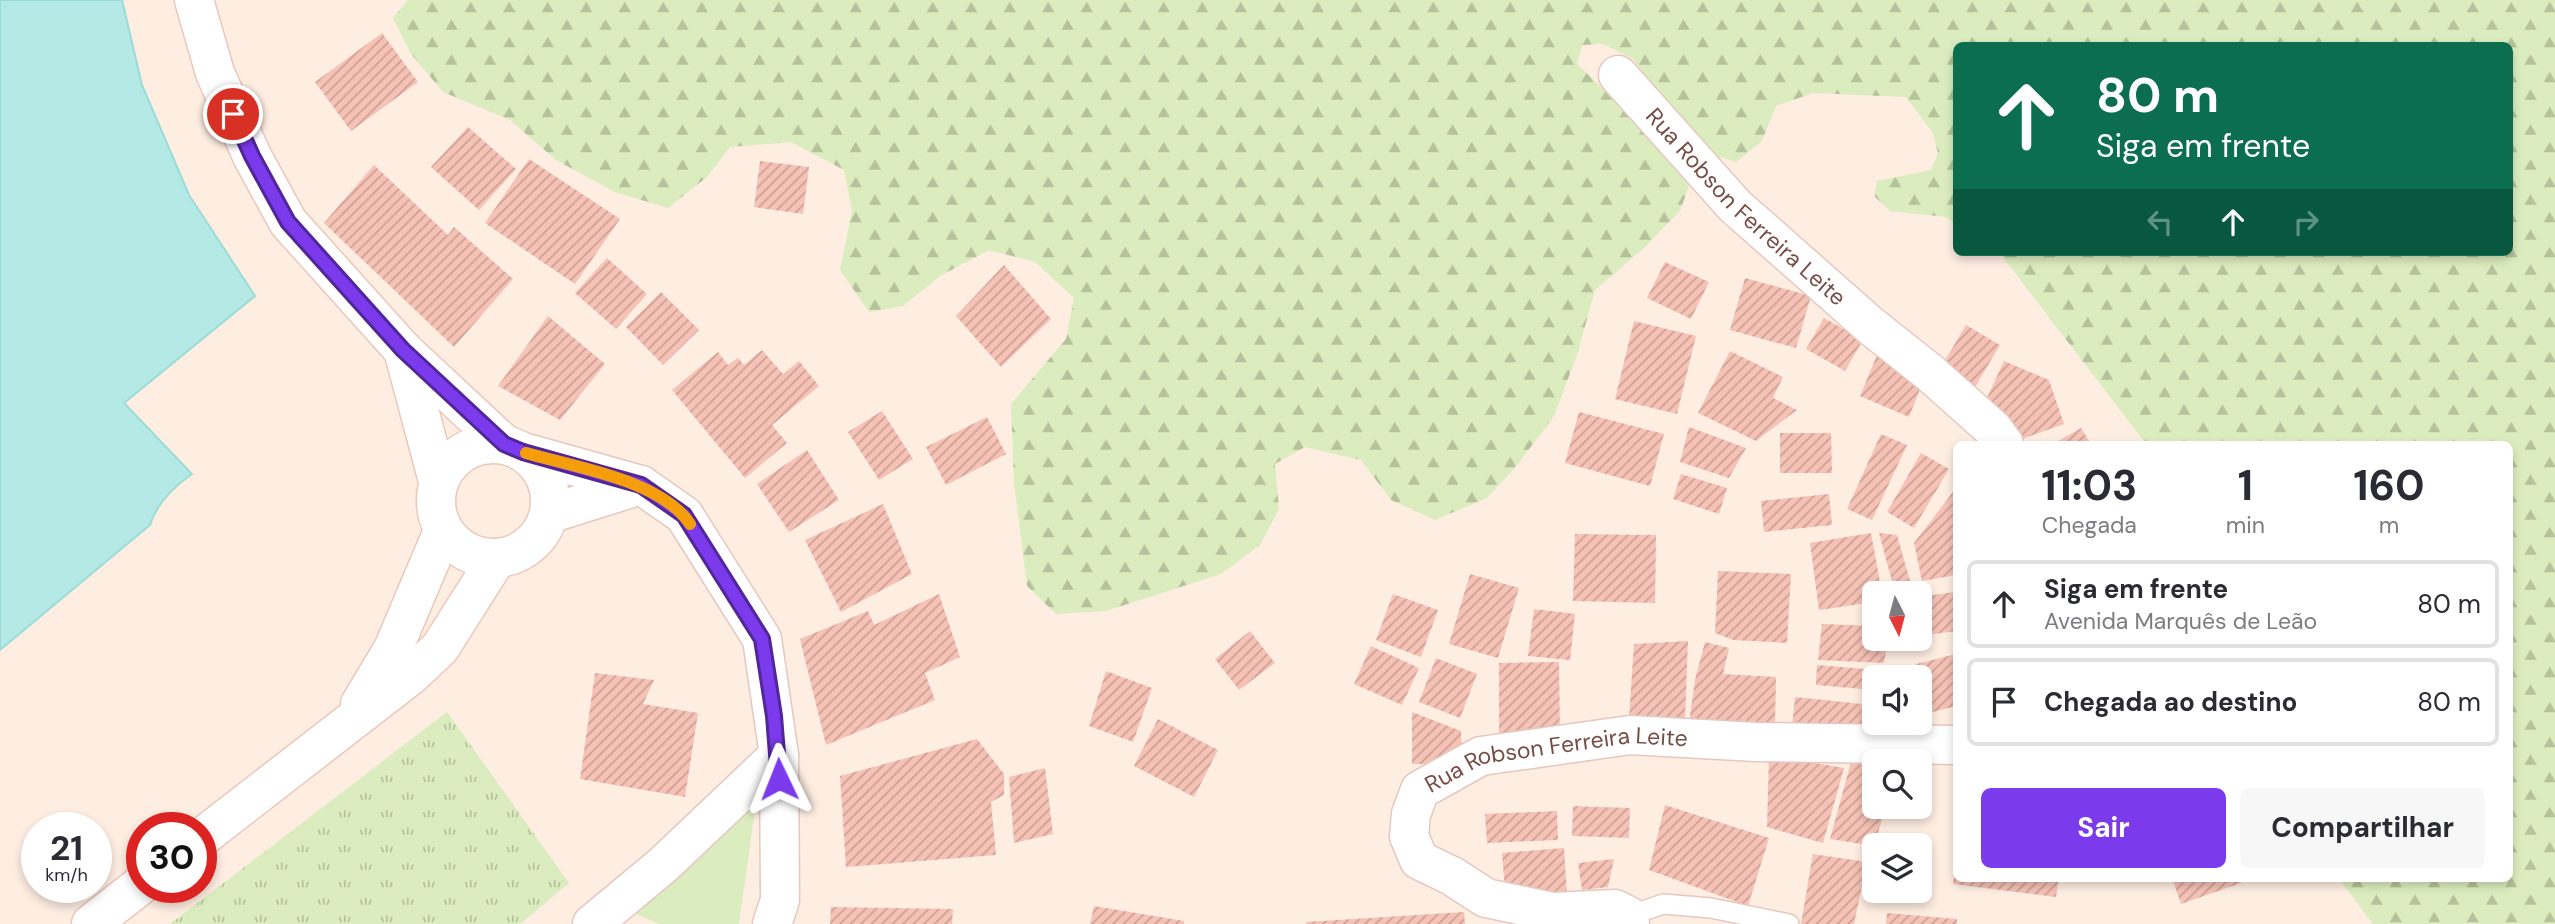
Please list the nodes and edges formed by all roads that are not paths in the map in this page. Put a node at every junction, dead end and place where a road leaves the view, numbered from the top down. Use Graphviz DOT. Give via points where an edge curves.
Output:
graph roads {
  1 [pos="194,0"];
  2 [pos="1618,75"];
  3 [pos="403,350"];
  4 [pos="2002,441"];
  5 [pos="513,448"];
  6 [pos="438,481"];
  7 [pos="641,485"];
  8 [pos="549,513"];
  9 [pos="443,531"];
  10 [pos="496,558"];
  11 [pos="350,721"];
  12 [pos="1953,746"];
  13 [pos="779,755"];
  14 [pos="217,825"];
  15 [pos="126,897"];
  16 [pos="1629,920"];
  17 [pos="91,924"];
  18 [pos="592,924"];
  19 [pos="772,924"];
  20 [pos="1789,924"];
  1 -- 3 [label="street" via="215,73 288,222"];
  2 -- 4 [label="street, Rua Robson Ferreira Leite" via="1735,206 1929,372"];
  3 -- 5 [label="street"];
  3 -- 6 [label="street"];
  5 -- 6 [label="street" via="472,447 458,454"];
  5 -- 7 [label="street"];
  5 -- 8 [label="street" via="537,464 546,479"];
  6 -- 9 [label="street" via="436,515"];
  7 -- 8 [label="street"];
  7 -- 13 [label="street" via="684,515 762,639"];
  8 -- 10 [label="street" via="531,544"];
  9 -- 10 [label="street" via="471,555"];
  9 -- 11 [label="street" via="393,649"];
  10 -- 11 [label="street" via="440,648"];
  11 -- 14 [label="street"];
  12 -- 16 [label="street, Rua Robson Ferreira Leite" via="1630,736 1481,757 1420,789 1409,836 1419,860 1486,898 1552,912 1615,909"];
  13 -- 18 [label="street" via="663,865"];
  13 -- 19 [label="street" via="780,900"];
  15 -- 17 [label="street"];
  16 -- 20 [label="lane" via="1664,904"];
}
